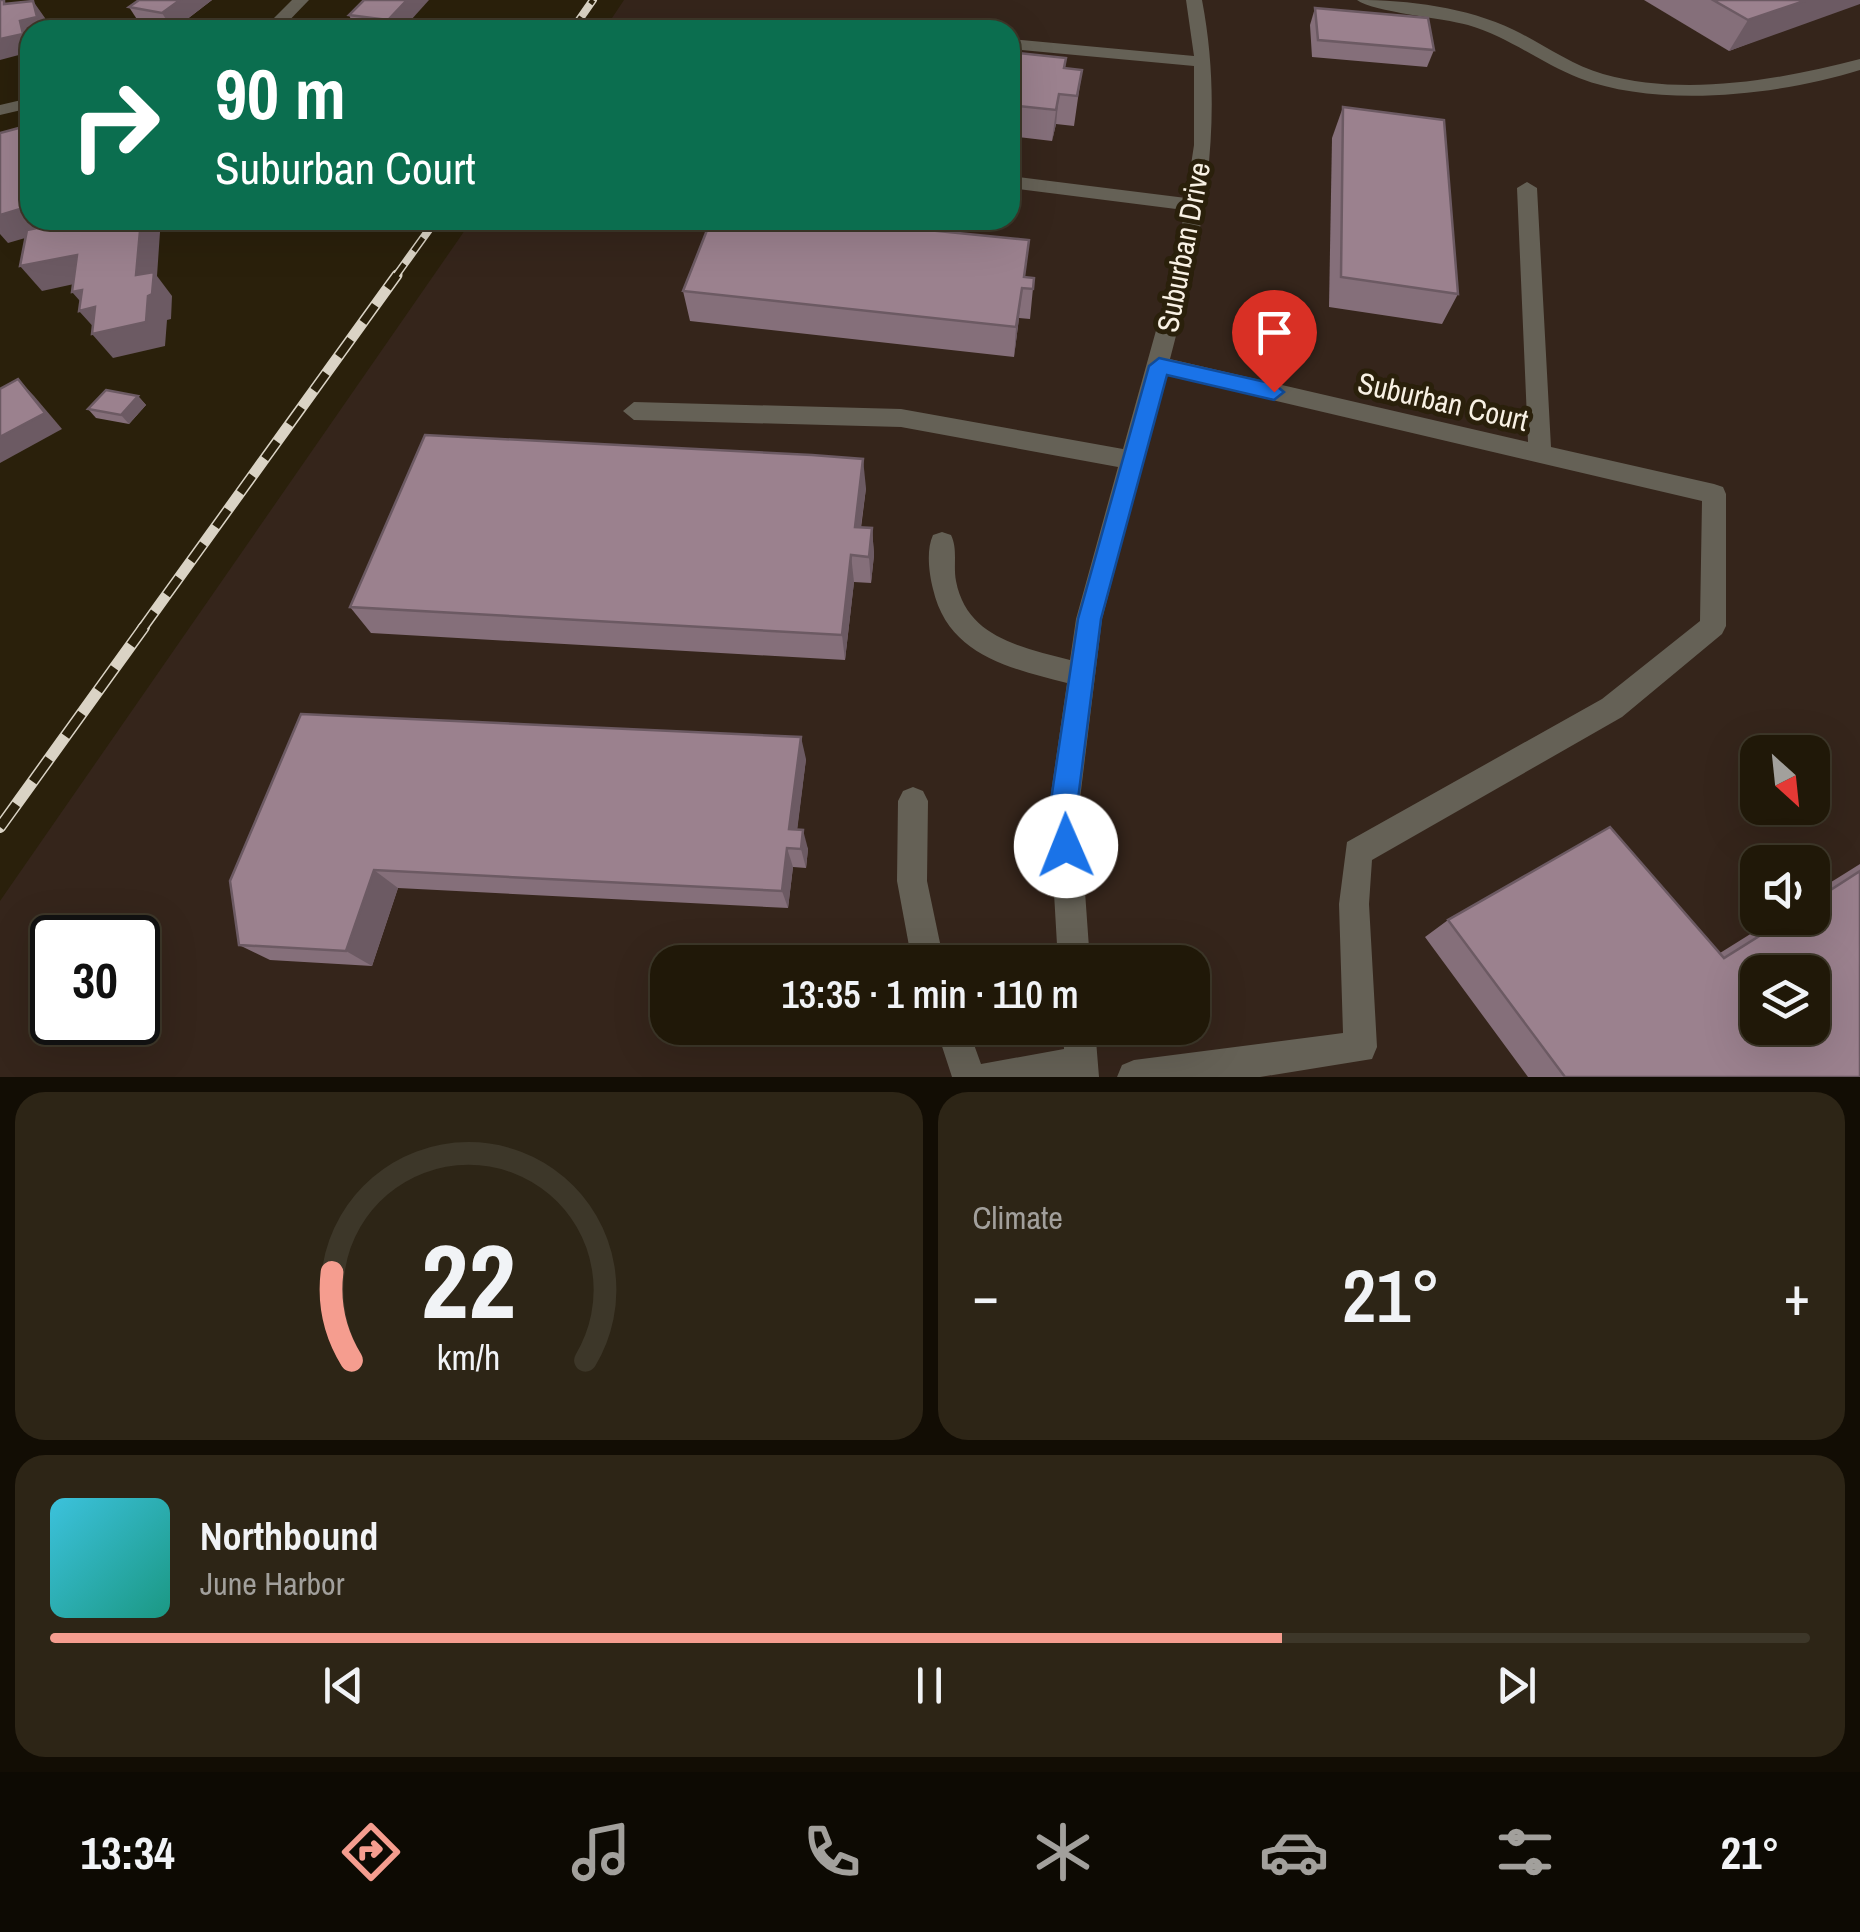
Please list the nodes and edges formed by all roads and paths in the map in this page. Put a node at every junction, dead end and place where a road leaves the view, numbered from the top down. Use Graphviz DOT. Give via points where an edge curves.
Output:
graph roads {
  1 [pos="300,0"];
  2 [pos="1194,0"];
  3 [pos="1365,0"];
  4 [pos="280,20"];
  5 [pos="1020,45"];
  6 [pos="1202,62"];
  7 [pos="1860,64"];
  8 [pos="1020,183"];
  9 [pos="1527,188"];
  10 [pos="1195,205"];
  11 [pos="1159,366"];
  12 [pos="634,410"];
  13 [pos="1540,454"];
  14 [pos="1133,460"];
  15 [pos="942,542"];
  16 [pos="1082,675"];
  17 [pos="914,801"];
  18 [pos="925,945"];
  19 [pos="1073,945"];
  20 [pos="958,1045"];
  21 [pos="1080,1045"];
  22 [pos="1082,1070"];
  23 [pos="970,1077"];
  24 [pos="990,1077"];
  25 [pos="1134,1077"];
  1 -- 4 [label="street"];
  2 -- 6 [label="street, Suburban Drive"];
  3 -- 7 [label="street" via="1498,29 1564,66 1635,88 1789,83"];
  5 -- 6 [label="street"];
  6 -- 10 [label="street, Suburban Drive" via="1203,146"];
  8 -- 10 [label="street"];
  9 -- 13 [label="street"];
  10 -- 11 [label="street, Suburban Drive"];
  11 -- 13 [label="street, Suburban Court"];
  11 -- 14 [label="street, Suburban Drive"];
  12 -- 14 [label="street" via="901,418"];
  13 -- 25 [label="street, Suburban Court" via="1714,494 1713,626 1612,708 1358,852 1360,1047"];
  14 -- 16 [label="street, Suburban Drive" via="1090,619"];
  15 -- 16 [label="street" via="949,611 986,649"];
  16 -- 19 [label="street, Suburban Drive" via="1064,807"];
  17 -- 18 [label="street" via="912,881"];
  20 -- 23 [label="street"];
  21 -- 22 [label="street"];
  22 -- 24 [label="street"];
}
